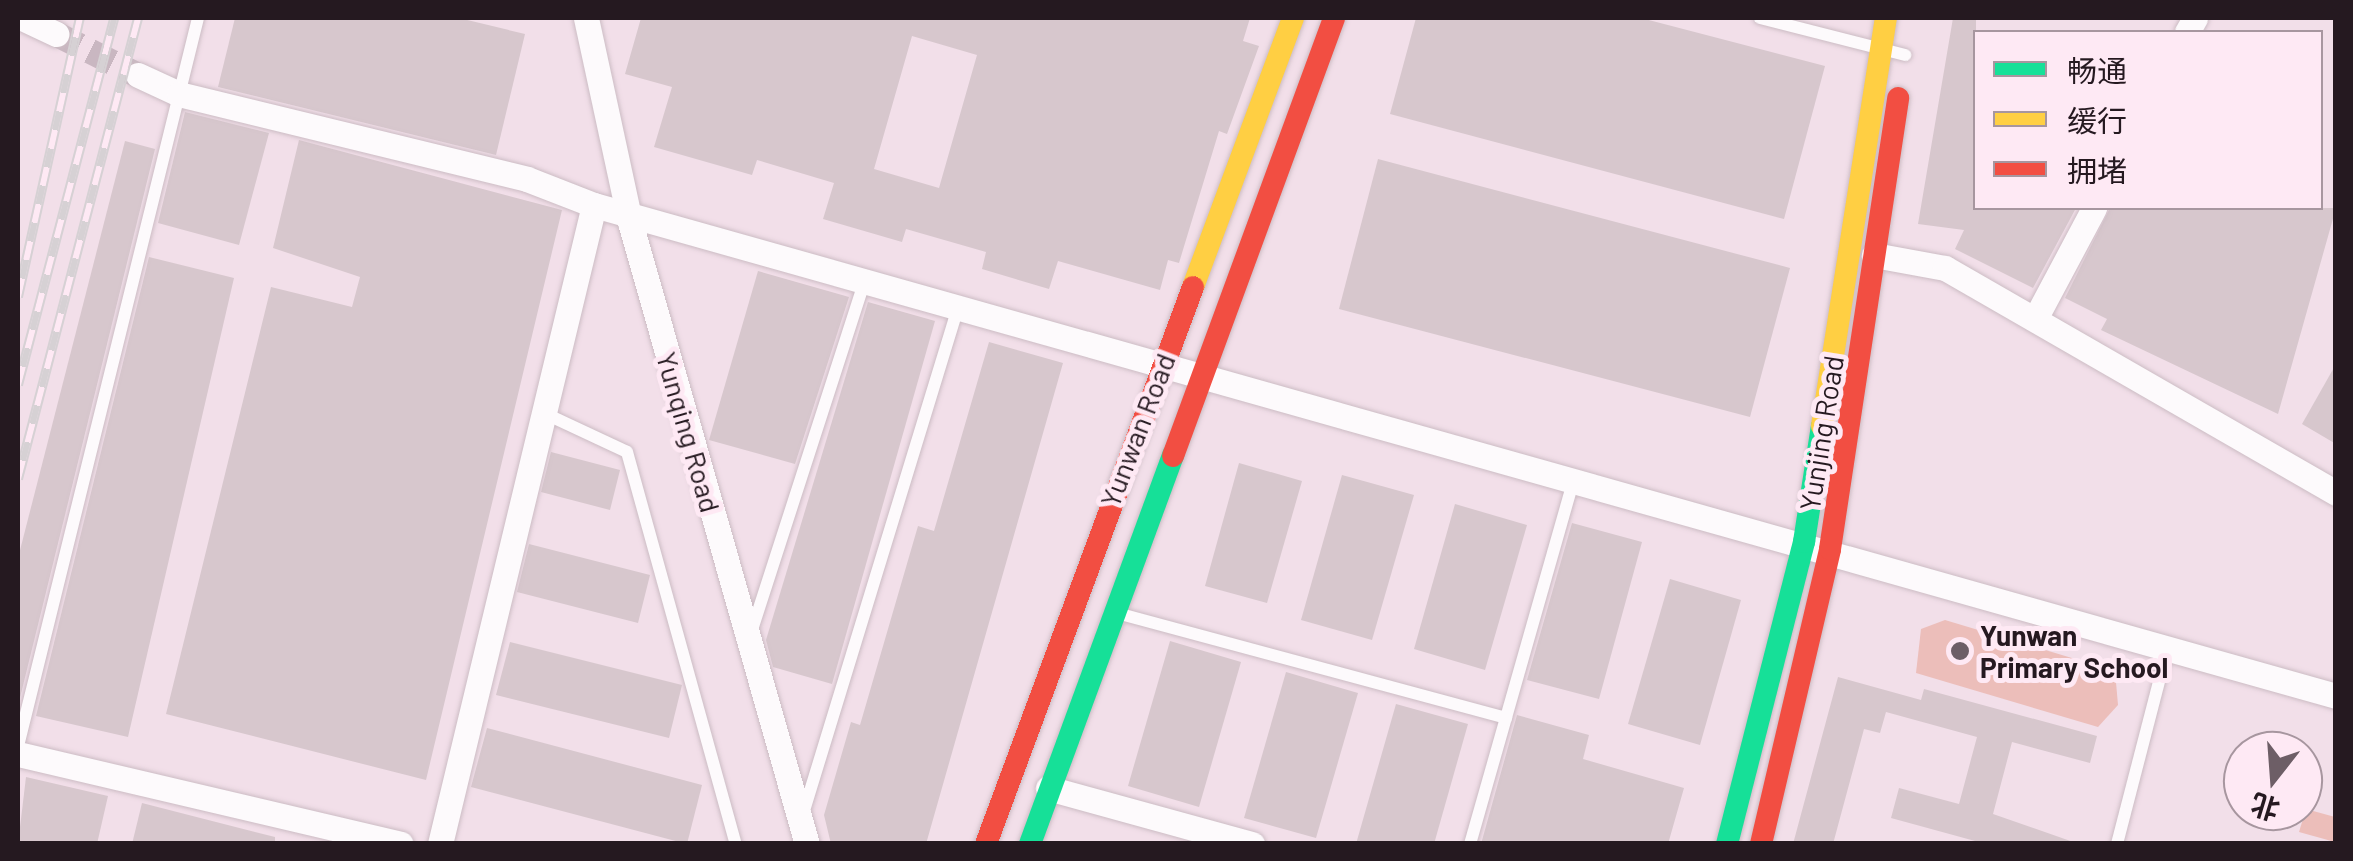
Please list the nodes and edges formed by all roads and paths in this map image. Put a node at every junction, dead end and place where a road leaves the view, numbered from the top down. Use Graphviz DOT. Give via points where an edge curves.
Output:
graph roads {
  1 [pos="22,18"];
  2 [pos="198,18"];
  3 [pos="586,18"];
  4 [pos="1293,18"];
  5 [pos="1334,18"];
  6 [pos="1760,18"];
  7 [pos="1886,18"];
  8 [pos="1910,18"];
  9 [pos="57,34"];
  10 [pos="1881,49"];
  11 [pos="1905,55"];
  12 [pos="138,75"];
  13 [pos="179,94"];
  14 [pos="594,205"];
  15 [pos="2093,210"];
  16 [pos="630,222"];
  17 [pos="1874,255"];
  18 [pos="864,286"];
  19 [pos="957,312"];
  20 [pos="2035,319"];
  21 [pos="1160,367"];
  22 [pos="1196,376"];
  23 [pos="546,414"];
  24 [pos="1574,478"];
  25 [pos="2336,493"];
  26 [pos="1804,542"];
  27 [pos="1830,549"];
  28 [pos="1112,611"];
  29 [pos="749,640"];
  30 [pos="2168,647"];
  31 [pos="2336,696"];
  32 [pos="1506,718"];
  33 [pos="18,746"];
  34 [pos="18,754"];
  35 [pos="1048,788"];
  36 [pos="804,832"];
  37 [pos="402,844"];
  38 [pos="440,844"];
  39 [pos="736,844"];
  40 [pos="986,844"];
  41 [pos="1030,844"];
  42 [pos="1252,844"];
  43 [pos="1470,844"];
  44 [pos="1727,844"];
  45 [pos="1760,844"];
  46 [pos="2117,844"];
  1 -- 9 [label="street"];
  2 -- 13 [label="lane"];
  3 -- 16 [label="street, Yunqing Road"];
  4 -- 21 [label="main road, Yunwan Road"];
  5 -- 22 [label="main road, Yunwan Road"];
  6 -- 10 [label="lane"];
  7 -- 10 [label="main road, Yunjing Road"];
  8 -- 11 [label="main road, Yunjing Road"];
  10 -- 11 [label="lane"];
  10 -- 26 [label="main road, Yunjing Road"];
  11 -- 17 [label="main road, Yunjing Road"];
  12 -- 13 [label="street"];
  13 -- 14 [label="street" via="527,179"];
  13 -- 33 [label="lane"];
  14 -- 16 [label="street"];
  14 -- 23 [label="street"];
  15 -- 20 [label="street"];
  16 -- 18 [label="street"];
  16 -- 29 [label="street, Yunqing Road"];
  17 -- 20 [label="street" via="1945,268"];
  17 -- 27 [label="main road, Yunjing Road"];
  18 -- 19 [label="street"];
  18 -- 29 [label="lane"];
  19 -- 21 [label="street"];
  19 -- 36 [label="lane"];
  20 -- 25 [label="street"];
  21 -- 22 [label="street"];
  21 -- 40 [label="main road, Yunwan Road"];
  22 -- 24 [label="street"];
  22 -- 28 [label="main road, Yunwan Road"];
  23 -- 38 [label="street"];
  23 -- 39 [label="lane" via="627,452"];
  24 -- 26 [label="street"];
  24 -- 32 [label="lane"];
  26 -- 27 [label="street"];
  26 -- 44 [label="main road, Yunjing Road"];
  27 -- 30 [label="street"];
  27 -- 45 [label="main road, Yunjing Road"];
  28 -- 32 [label="lane"];
  28 -- 35 [label="main road, Yunwan Road"];
  29 -- 36 [label="street, Yunqing Road"];
  30 -- 31 [label="street"];
  30 -- 46 [label="lane"];
  32 -- 43 [label="lane"];
  34 -- 37 [label="street"];
  35 -- 41 [label="main road, Yunwan Road"];
  35 -- 42 [label="street"];
}
